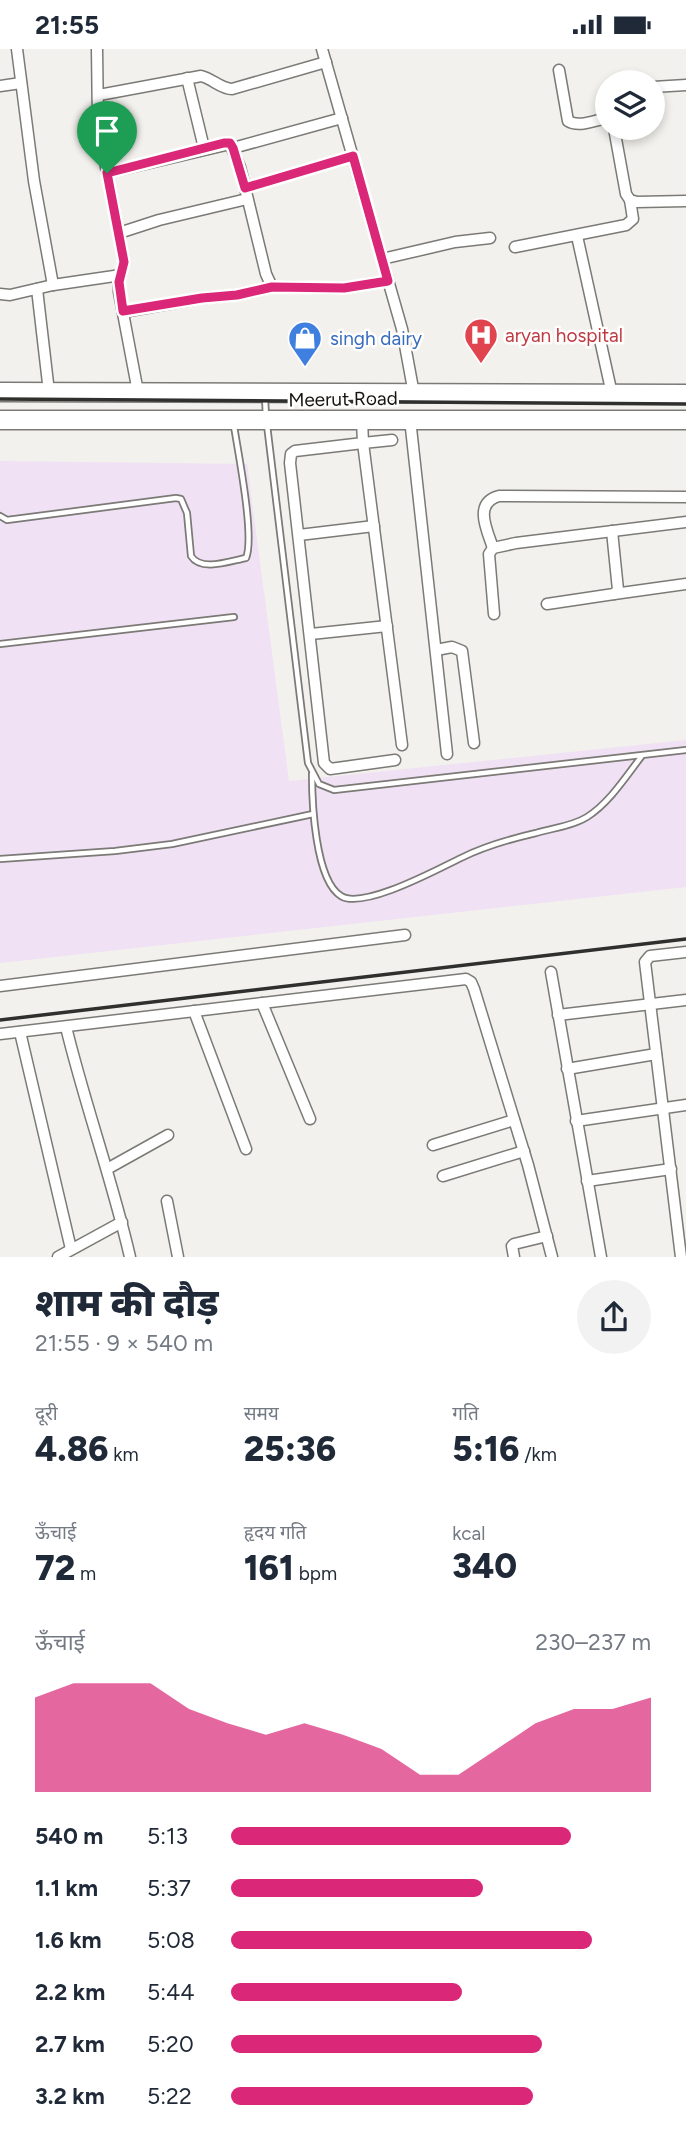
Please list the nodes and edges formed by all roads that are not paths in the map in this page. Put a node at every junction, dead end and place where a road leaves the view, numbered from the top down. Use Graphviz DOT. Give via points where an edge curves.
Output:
graph roads {
  1 [pos="17,49"];
  2 [pos="97,49"];
  3 [pos="322,49"];
  4 [pos="326,62"];
  5 [pos="559,70"];
  6 [pos="187,78"];
  7 [pos="20,83"];
  8 [pos="686,85"];
  9 [pos="0,86"];
  10 [pos="665,86"];
  11 [pos="99,95"];
  12 [pos="342,118"];
  13 [pos="595,121"];
  14 [pos="616,140"];
  15 [pos="204,148"];
  16 [pos="233,148"];
  17 [pos="353,156"];
  18 [pos="107,173"];
  19 [pos="245,188"];
  20 [pos="247,199"];
  21 [pos="631,200"];
  22 [pos="686,201"];
  23 [pos="119,233"];
  24 [pos="577,236"];
  25 [pos="490,238"];
  26 [pos="515,247"];
  27 [pos="382,259"];
  28 [pos="121,275"];
  29 [pos="388,281"];
  30 [pos="52,285"];
  31 [pos="272,287"];
  32 [pos="37,289"];
  33 [pos="0,294"];
  34 [pos="123,311"];
  35 [pos="0,392"];
  36 [pos="48,392"];
  37 [pos="138,392"];
  38 [pos="265,393"];
  39 [pos="414,394"];
  40 [pos="612,394"];
  41 [pos="686,394"];
  42 [pos="410,419"];
  43 [pos="0,420"];
  44 [pos="362,420"];
  45 [pos="686,420"];
  46 [pos="233,422"];
  47 [pos="267,422"];
  48 [pos="392,440"];
  49 [pos="363,443"];
  50 [pos="686,497"];
  51 [pos="0,516"];
  52 [pos="686,522"];
  53 [pos="374,526"];
  54 [pos="612,531"];
  55 [pos="299,535"];
  56 [pos="493,548"];
  57 [pos="686,584"];
  58 [pos="614,594"];
  59 [pos="547,604"];
  60 [pos="495,614"];
  61 [pos="234,617"];
  62 [pos="387,626"];
  63 [pos="311,633"];
  64 [pos="0,644"];
  65 [pos="436,650"];
  66 [pos="474,743"];
  67 [pos="402,745"];
  68 [pos="686,750"];
  69 [pos="447,754"];
  70 [pos="642,756"];
  71 [pos="395,760"];
  72 [pos="312,773"];
  73 [pos="313,814"];
  74 [pos="0,859"];
  75 [pos="405,935"];
  76 [pos="686,952"];
  77 [pos="551,972"];
  78 [pos="0,986"];
  79 [pos="686,1000"];
  80 [pos="262,1003"];
  81 [pos="650,1006"];
  82 [pos="194,1011"];
  83 [pos="558,1015"];
  84 [pos="66,1027"];
  85 [pos="20,1032"];
  86 [pos="0,1034"];
  87 [pos="656,1054"];
  88 [pos="567,1069"];
  89 [pos="686,1105"];
  90 [pos="663,1108"];
  91 [pos="310,1119"];
  92 [pos="514,1120"];
  93 [pos="576,1121"];
  94 [pos="168,1135"];
  95 [pos="433,1145"];
  96 [pos="246,1149"];
  97 [pos="524,1151"];
  98 [pos="107,1169"];
  99 [pos="671,1169"];
  100 [pos="443,1176"];
  101 [pos="587,1181"];
  102 [pos="167,1201"];
  103 [pos="122,1222"];
  104 [pos="547,1236"];
  105 [pos="71,1249"];
  106 [pos="58,1257"];
  107 [pos="130,1257"];
  108 [pos="178,1257"];
  109 [pos="514,1257"];
  110 [pos="552,1257"];
  111 [pos="601,1257"];
  112 [pos="681,1257"];
  1 -- 7 [label="street"];
  2 -- 11 [label="street"];
  3 -- 4 [label="street"];
  4 -- 6 [label="street" via="232,89 210,78"];
  4 -- 12 [label="street"];
  5 -- 13 [label="street" via="568,121"];
  6 -- 11 [label="street"];
  6 -- 15 [label="street"];
  7 -- 9 [label="street"];
  7 -- 30 [label="street"];
  8 -- 10 [label="street"];
  11 -- 18 [label="street" via="98,125"];
  12 -- 16 [label="street"];
  12 -- 17 [label="street"];
  14 -- 21 [label="street"];
  15 -- 16 [label="street" via="224,143"];
  15 -- 18 [label="street"];
  16 -- 19 [label="street"];
  17 -- 19 [label="street"];
  17 -- 27 [label="street"];
  18 -- 23 [label="street"];
  19 -- 20 [label="street"];
  20 -- 23 [label="street"];
  20 -- 31 [label="street"];
  21 -- 22 [label="street"];
  21 -- 24 [label="street" via="631,223"];
  23 -- 28 [label="street" via="124,262"];
  24 -- 26 [label="street"];
  24 -- 40 [label="street"];
  25 -- 27 [label="street"];
  27 -- 29 [label="street"];
  28 -- 30 [label="street"];
  28 -- 34 [label="street"];
  29 -- 31 [label="street" via="344,288"];
  29 -- 39 [label="street"];
  30 -- 32 [label="street"];
  31 -- 34 [label="street"];
  32 -- 33 [label="street"];
  32 -- 36 [label="street"];
  34 -- 37 [label="street"];
  35 -- 36 [label="highway, Meerut Road"];
  36 -- 37 [label="highway, Meerut Road"];
  37 -- 38 [label="highway, Meerut Road"];
  38 -- 39 [label="highway, Meerut Road"];
  38 -- 47 [label="lane"];
  39 -- 40 [label="highway, Meerut Road"];
  40 -- 41 [label="highway, Meerut Road"];
  42 -- 44 [label="highway, Meerut Road"];
  42 -- 45 [label="highway, Meerut Road"];
  42 -- 65 [label="street"];
  43 -- 46 [label="highway, Meerut Road"];
  44 -- 47 [label="highway, Meerut Road"];
  44 -- 49 [label="street"];
  46 -- 47 [label="highway, Meerut Road"];
  46 -- 51 [label="lane" via="246,507 246,558 201,565 194,562 184,504 176,498 7,520"];
  47 -- 72 [label="lane"];
  48 -- 49 [label="street"];
  49 -- 53 [label="street"];
  49 -- 55 [label="street" via="291,454"];
  50 -- 56 [label="street" via="491,498 483,510"];
  52 -- 54 [label="street"];
  53 -- 55 [label="street"];
  53 -- 62 [label="street"];
  54 -- 56 [label="street"];
  54 -- 58 [label="street" via="618,584"];
  55 -- 63 [label="street"];
  56 -- 60 [label="street" via="489,554"];
  57 -- 58 [label="street"];
  58 -- 59 [label="street"];
  61 -- 64 [label="lane"];
  62 -- 63 [label="street"];
  62 -- 67 [label="street"];
  63 -- 71 [label="street" via="326,766"];
  65 -- 66 [label="street" via="452,647 462,651"];
  65 -- 69 [label="street"];
  68 -- 70 [label="lane"];
  70 -- 72 [label="lane" via="334,790 319,784"];
  70 -- 73 [label="lane" via="586,818 488,845 402,887 360,898 343,897 335,891 326,873"];
  72 -- 73 [label="lane"];
  73 -- 74 [label="lane" via="172,844"];
  75 -- 78 [label="street"];
  76 -- 81 [label="street" via="647,959"];
  77 -- 83 [label="street"];
  79 -- 81 [label="street"];
  80 -- 82 [label="street"];
  80 -- 91 [label="street"];
  80 -- 92 [label="street" via="466,979 474,989"];
  81 -- 83 [label="street"];
  81 -- 87 [label="street"];
  82 -- 84 [label="street"];
  82 -- 96 [label="street"];
  83 -- 88 [label="street"];
  84 -- 85 [label="street"];
  84 -- 98 [label="street"];
  85 -- 86 [label="street"];
  85 -- 105 [label="street"];
  87 -- 88 [label="street"];
  87 -- 90 [label="street"];
  88 -- 93 [label="street"];
  89 -- 90 [label="street"];
  90 -- 93 [label="street"];
  90 -- 99 [label="street"];
  92 -- 95 [label="street"];
  92 -- 97 [label="street"];
  93 -- 101 [label="street"];
  94 -- 98 [label="street"];
  97 -- 100 [label="street"];
  97 -- 104 [label="street"];
  98 -- 103 [label="street"];
  99 -- 101 [label="street"];
  99 -- 112 [label="street"];
  101 -- 111 [label="street"];
  102 -- 108 [label="street"];
  103 -- 105 [label="street"];
  103 -- 107 [label="street"];
  104 -- 109 [label="street" via="514,1244"];
  104 -- 110 [label="street"];
  105 -- 106 [label="street"];
}
